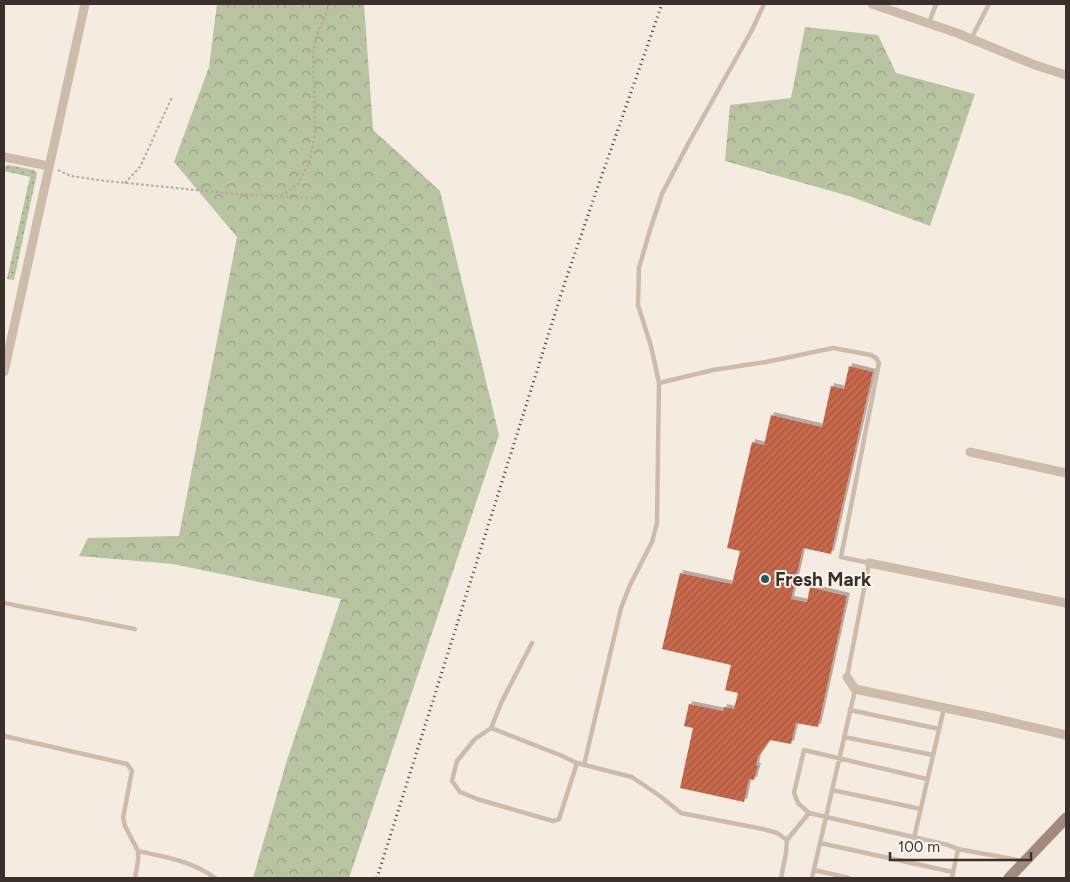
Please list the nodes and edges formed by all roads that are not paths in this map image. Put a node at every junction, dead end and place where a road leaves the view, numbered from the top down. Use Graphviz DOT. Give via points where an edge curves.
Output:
graph roads {
  1 [pos="85,4"];
  2 [pos="764,4"];
  3 [pos="872,4"];
  4 [pos="936,4"];
  5 [pos="989,4"];
  6 [pos="929,24"];
  7 [pos="971,39"];
  8 [pos="1066,74"];
  9 [pos="4,157"];
  10 [pos="49,166"];
  11 [pos="4,368"];
  12 [pos="659,383"];
  13 [pos="970,452"];
  14 [pos="1066,473"];
  15 [pos="869,563"];
  16 [pos="4,603"];
  17 [pos="1066,603"];
  18 [pos="135,629"];
  19 [pos="532,643"];
  20 [pos="846,677"];
  21 [pos="855,689"];
  22 [pos="944,708"];
  23 [pos="850,710"];
  24 [pos="491,728"];
  25 [pos="939,729"];
  26 [pos="1066,735"];
  27 [pos="4,736"];
  28 [pos="844,737"];
  29 [pos="933,756"];
  30 [pos="839,759"];
  31 [pos="577,763"];
  32 [pos="584,765"];
  33 [pos="927,779"];
  34 [pos="832,790"];
  35 [pos="920,809"];
  36 [pos="809,813"];
  37 [pos="826,817"];
  38 [pos="1066,818"];
  39 [pos="914,838"];
  40 [pos="787,840"];
  41 [pos="820,843"];
  42 [pos="958,849"];
  43 [pos="138,851"];
  44 [pos="1025,862"];
  45 [pos="814,870"];
  46 [pos="953,872"];
  47 [pos="135,878"];
  48 [pos="216,878"];
  49 [pos="781,878"];
  50 [pos="812,878"];
  51 [pos="849,878"];
  52 [pos="952,878"];
  53 [pos="1009,878"];
  1 -- 10 [label="street"];
  2 -- 12 [label="lane" via="662,194 639,268 638,305"];
  3 -- 6 [label="street"];
  4 -- 6 [label="lane"];
  5 -- 7 [label="lane"];
  6 -- 7 [label="street"];
  7 -- 8 [label="street"];
  9 -- 10 [label="street"];
  10 -- 11 [label="street"];
  12 -- 15 [label="lane" via="833,348 876,358 879,363 841,557"];
  12 -- 32 [label="lane" via="657,523 652,542 621,608"];
  13 -- 14 [label="street"];
  15 -- 17 [label="street"];
  15 -- 20 [label="lane"];
  16 -- 18 [label="lane"];
  19 -- 24 [label="lane"];
  20 -- 21 [label="street"];
  21 -- 22 [label="street"];
  21 -- 23 [label="lane"];
  22 -- 25 [label="lane"];
  22 -- 26 [label="street"];
  23 -- 25 [label="lane"];
  23 -- 28 [label="lane"];
  24 -- 31 [label="lane"];
  24 -- 31 [label="lane" via="475,739 457,761 452,781 460,792 557,820"];
  25 -- 29 [label="lane"];
  27 -- 43 [label="lane" via="127,764 132,771 123,818"];
  28 -- 29 [label="lane"];
  28 -- 30 [label="lane"];
  29 -- 33 [label="lane"];
  30 -- 33 [label="lane"];
  30 -- 34 [label="lane"];
  30 -- 36 [label="lane" via="804,750 794,793 798,803"];
  31 -- 32 [label="lane"];
  32 -- 40 [label="lane" via="632,777 681,813 777,832"];
  33 -- 35 [label="lane"];
  34 -- 35 [label="lane"];
  34 -- 37 [label="lane"];
  35 -- 39 [label="lane"];
  36 -- 37 [label="lane"];
  36 -- 40 [label="lane"];
  37 -- 39 [label="lane"];
  37 -- 41 [label="lane"];
  38 -- 44 [label="main road"];
  39 -- 42 [label="lane"];
  40 -- 49 [label="lane"];
  41 -- 45 [label="lane"];
  41 -- 46 [label="lane"];
  42 -- 44 [label="lane"];
  42 -- 46 [label="lane"];
  43 -- 47 [label="lane"];
  43 -- 48 [label="lane" via="182,861"];
  44 -- 53 [label="main road"];
  45 -- 50 [label="lane"];
  45 -- 51 [label="lane"];
  46 -- 52 [label="lane"];
}
